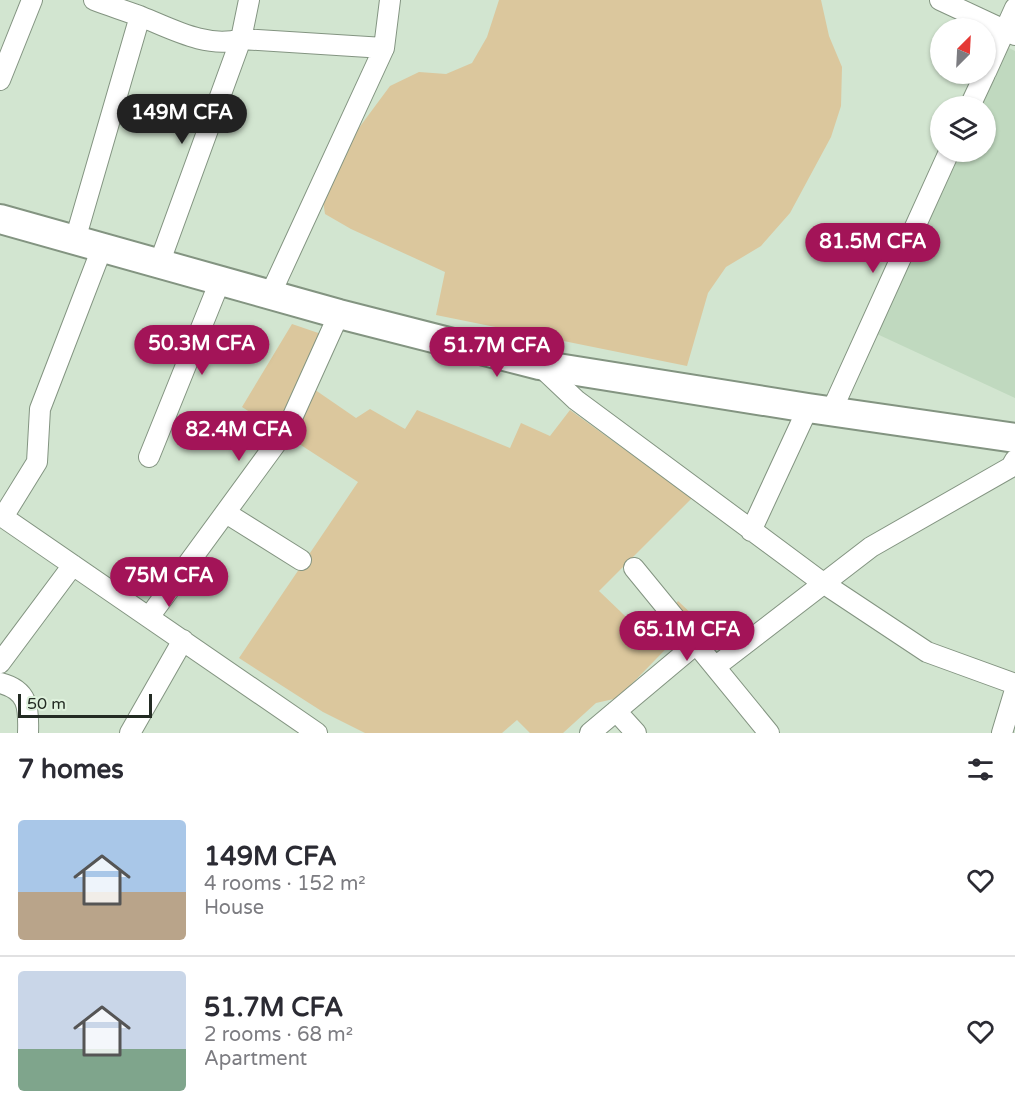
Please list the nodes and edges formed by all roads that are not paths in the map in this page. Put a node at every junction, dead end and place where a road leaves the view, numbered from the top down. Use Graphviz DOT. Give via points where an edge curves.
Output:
graph roads {
  1 [pos="32,0"];
  2 [pos="94,0"];
  3 [pos="249,0"];
  4 [pos="390,0"];
  5 [pos="940,0"];
  6 [pos="1015,8"];
  7 [pos="140,16"];
  8 [pos="1010,33"];
  9 [pos="241,39"];
  10 [pos="384,48"];
  11 [pos="996,55"];
  12 [pos="0,80"];
  13 [pos="944,162"];
  14 [pos="0,219"];
  15 [pos="75,240"];
  16 [pos="102,248"];
  17 [pos="159,264"];
  18 [pos="220,281"];
  19 [pos="270,295"];
  20 [pos="339,314"];
  21 [pos="539,365"];
  22 [pos="819,410"];
  23 [pos="1015,438"];
  24 [pos="148,457"];
  25 [pos="1015,460"];
  26 [pos="226,513"];
  27 [pos="2,516"];
  28 [pos="751,531"];
  29 [pos="301,560"];
  30 [pos="73,565"];
  31 [pos="634,568"];
  32 [pos="823,583"];
  33 [pos="149,617"];
  34 [pos="183,640"];
  35 [pos="696,644"];
  36 [pos="0,663"];
  37 [pos="716,667"];
  38 [pos="0,683"];
  39 [pos="1015,684"];
  40 [pos="1015,690"];
  41 [pos="616,711"];
  42 [pos="28,733"];
  43 [pos="130,733"];
  44 [pos="316,733"];
  45 [pos="590,733"];
  46 [pos="636,733"];
  47 [pos="769,733"];
  48 [pos="1002,733"];
  1 -- 12 [label="street"];
  2 -- 7 [label="street"];
  3 -- 9 [label="street"];
  4 -- 10 [label="street"];
  5 -- 8 [label="street"];
  6 -- 8 [label="street"];
  7 -- 9 [label="street" via="217,42"];
  7 -- 15 [label="street"];
  8 -- 11 [label="street"];
  9 -- 10 [label="street"];
  9 -- 17 [label="street"];
  10 -- 19 [label="street"];
  13 -- 22 [label="street"];
  14 -- 15 [label="main road"];
  15 -- 16 [label="main road"];
  16 -- 17 [label="main road"];
  16 -- 27 [label="street" via="40,409 37,462"];
  17 -- 18 [label="main road"];
  18 -- 19 [label="main road"];
  18 -- 24 [label="street"];
  19 -- 20 [label="main road"];
  20 -- 21 [label="main road"];
  20 -- 26 [label="street" via="288,427"];
  21 -- 22 [label="main road"];
  21 -- 28 [label="street" via="576,400"];
  22 -- 23 [label="main road"];
  22 -- 28 [label="street"];
  25 -- 32 [label="street" via="1011,467 871,547"];
  26 -- 29 [label="street"];
  26 -- 33 [label="street"];
  27 -- 30 [label="street"];
  28 -- 32 [label="street"];
  30 -- 33 [label="street"];
  30 -- 36 [label="street"];
  31 -- 35 [label="street"];
  32 -- 37 [label="street"];
  32 -- 39 [label="street" via="927,652"];
  33 -- 34 [label="street"];
  34 -- 43 [label="street"];
  34 -- 44 [label="street"];
  35 -- 37 [label="street"];
  35 -- 41 [label="street"];
  37 -- 47 [label="street"];
  38 -- 42 [label="street" via="12,686 24,696"];
  40 -- 48 [label="street"];
  41 -- 45 [label="street"];
  41 -- 46 [label="street"];
}
